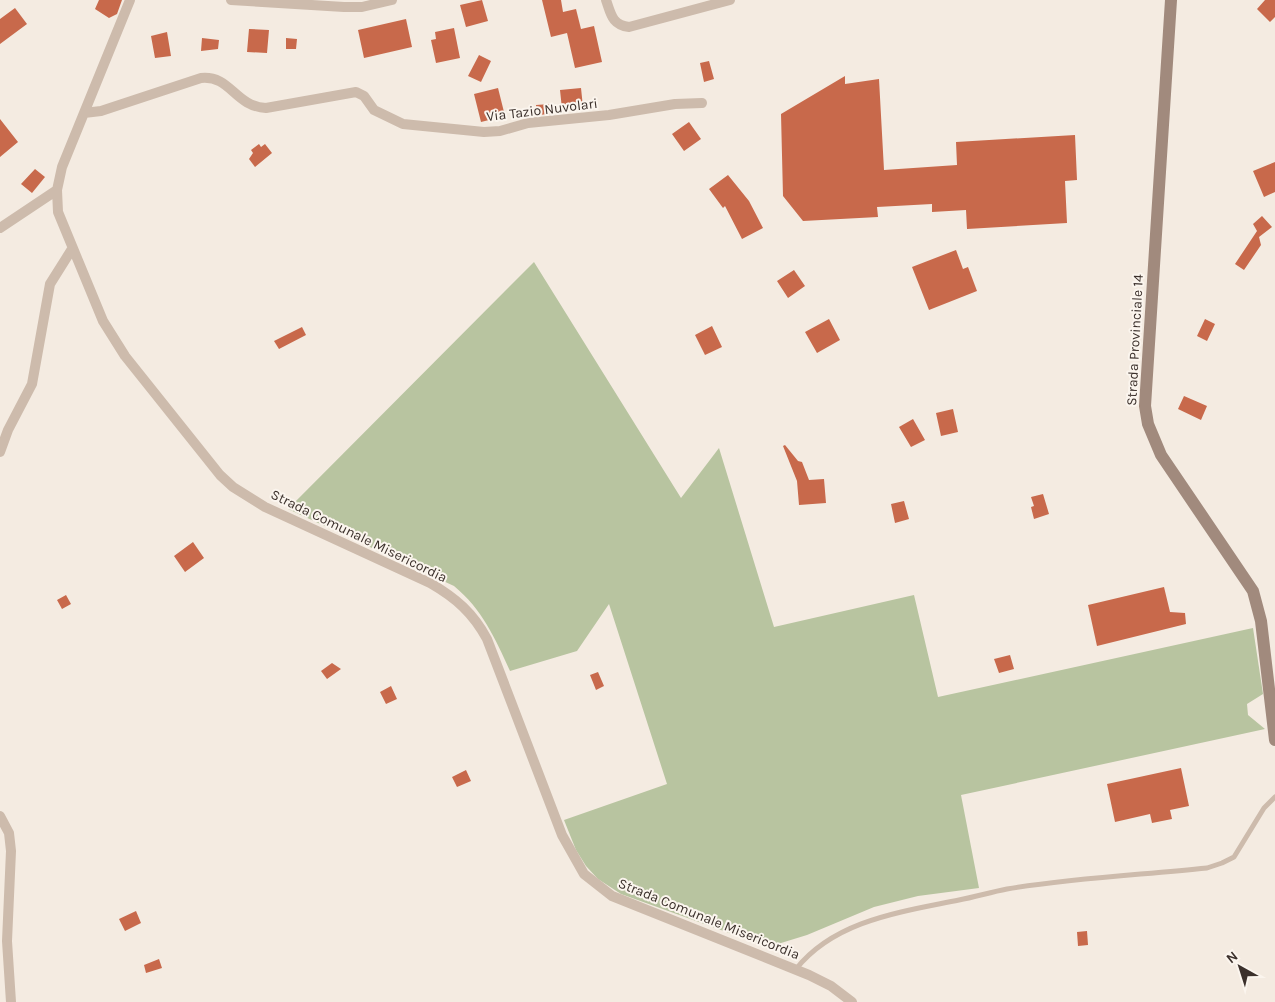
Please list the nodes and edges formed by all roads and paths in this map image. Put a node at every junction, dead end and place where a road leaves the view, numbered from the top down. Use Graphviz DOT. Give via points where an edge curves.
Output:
graph roads {
  1 [pos="130,0"];
  2 [pos="232,0"];
  3 [pos="392,0"];
  4 [pos="606,0"];
  5 [pos="730,0"];
  6 [pos="1172,0"];
  7 [pos="702,103"];
  8 [pos="84,113"];
  9 [pos="57,190"];
  10 [pos="0,228"];
  11 [pos="72,249"];
  12 [pos="0,452"];
  13 [pos="1275,740"];
  14 [pos="1275,798"];
  15 [pos="0,816"];
  16 [pos="795,970"];
  17 [pos="11,1002"];
  18 [pos="852,1002"];
  1 -- 8 [label="street, Strada Comunale Misericordia"];
  2 -- 3 [label="street" via="344,8"];
  4 -- 5 [label="street" via="613,21 629,27"];
  6 -- 13 [label="main road, Strada Provinciale 14" via="1145,406 1148,424 1161,455 1253,591 1261,621"];
  7 -- 8 [label="street, Via Tazio Nuvolari" via="675,104 484,132 403,124 378,113 364,96 356,92 266,108 254,107 222,81 210,77 101,111"];
  8 -- 9 [label="street, Strada Comunale Misericordia" via="62,167"];
  9 -- 10 [label="street"];
  9 -- 11 [label="street, Strada Comunale Misericordia" via="58,212"];
  11 -- 12 [label="street" via="50,284 32,384"];
  11 -- 16 [label="street, Strada Comunale Misericordia" via="113,339 220,475 233,487 265,507 430,583 451,596 476,620 487,639 562,835 584,874 612,896 631,905"];
  14 -- 16 [label="lane" via="1264,808 1234,857 1222,863 1207,868 1006,890 916,908 878,918 830,939 807,955"];
  15 -- 17 [label="street" via="9,834 11,851 7,941"];
  16 -- 18 [label="street, Strada Comunale Misericordia" via="831,986"];
}
